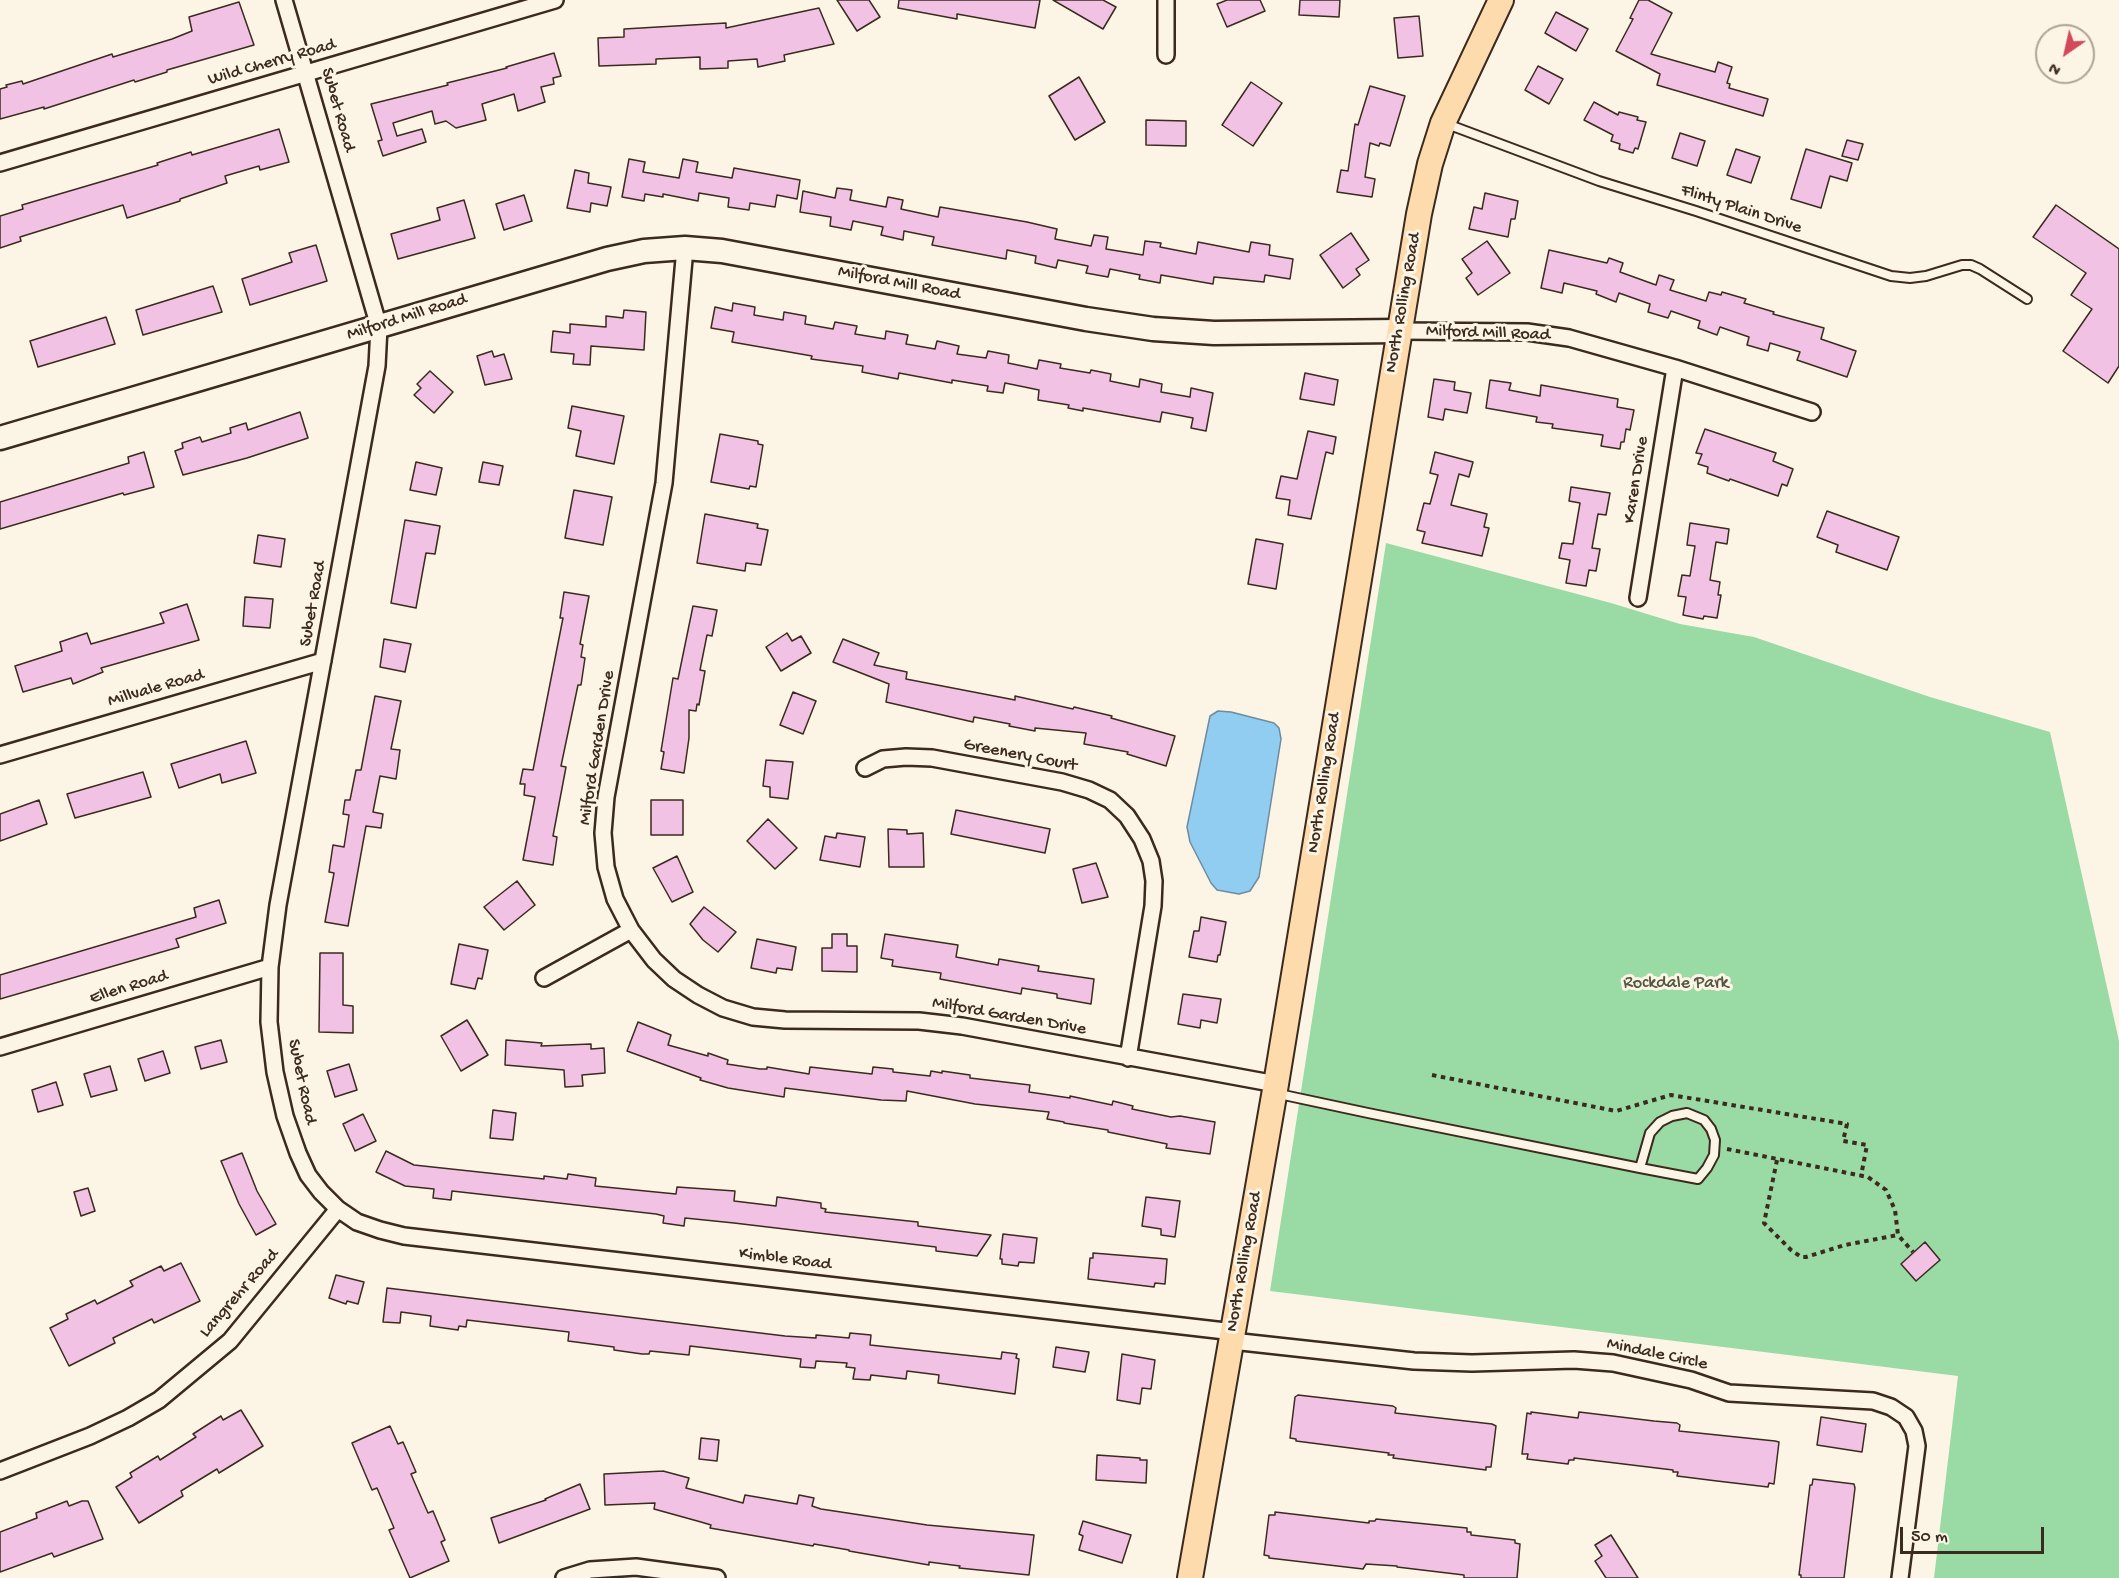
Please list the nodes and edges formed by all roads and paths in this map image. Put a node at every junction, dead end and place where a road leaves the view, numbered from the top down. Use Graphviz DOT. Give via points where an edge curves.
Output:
graph roads {
  1 [pos="284,0"];
  2 [pos="555,0"];
  3 [pos="1166,0"];
  4 [pos="1501,0"];
  5 [pos="1166,55"];
  6 [pos="307,73"];
  7 [pos="1443,123"];
  8 [pos="0,163"];
  9 [pos="685,248"];
  10 [pos="2026,299"];
  11 [pos="379,327"];
  12 [pos="1399,331"];
  13 [pos="1675,368"];
  14 [pos="1812,412"];
  15 [pos="0,438"];
  16 [pos="1638,598"];
  17 [pos="323,661"];
  18 [pos="0,755"];
  19 [pos="865,768"];
  20 [pos="631,930"];
  21 [pos="270,967"];
  22 [pos="544,978"];
  23 [pos="0,1047"];
  24 [pos="1128,1058"];
  25 [pos="1275,1089"];
  26 [pos="1714,1147"];
  27 [pos="1777,1160"];
  28 [pos="1640,1168"];
  29 [pos="338,1209"];
  30 [pos="1898,1235"];
  31 [pos="1913,1252"];
  32 [pos="1233,1337"];
  33 [pos="0,1471"];
  34 [pos="637,1572"];
  35 [pos="564,1578"];
  36 [pos="717,1578"];
  37 [pos="1190,1578"];
  38 [pos="1900,1578"];
  1 -- 6 [label="street, Subet Road"];
  2 -- 6 [label="street, Wild Cherry Road"];
  3 -- 5 [label="street"];
  4 -- 7 [label="main road, North Rolling Road"];
  6 -- 8 [label="street, Wild Cherry Road"];
  6 -- 11 [label="street, Subet Road"];
  7 -- 10 [label="lane, Flinty Plain Drive" via="1599,181 1891,276 1926,276 1971,265"];
  7 -- 12 [label="main road, North Rolling Road" via="1419,214"];
  9 -- 11 [label="main road, Milford Mill Road" via="644,251 607,260"];
  9 -- 12 [label="main road, Milford Mill Road" via="722,251 1154,329 1214,333"];
  9 -- 20 [label="street, Milford Garden Drive" via="664,483 606,796 603,833 606,867 615,898"];
  11 -- 15 [label="main road, Milford Mill Road"];
  11 -- 17 [label="street, Subet Road" via="377,366"];
  12 -- 13 [label="street, Milford Mill Road" via="1527,332 1569,338"];
  12 -- 25 [label="main road, North Rolling Road"];
  13 -- 14 [label="street, Milford Mill Road"];
  13 -- 16 [label="street, Karen Drive"];
  17 -- 18 [label="street, Millvale Road"];
  17 -- 21 [label="street, Subet Road"];
  19 -- 24 [label="street, Greenery Court" via="884,759 932,758 1089,790 1127,816 1142,839 1154,881"];
  20 -- 22 [label="street"];
  20 -- 24 [label="street, Milford Garden Drive" via="674,979 723,1008 753,1017 941,1023"];
  21 -- 23 [label="street, Ellen Road"];
  21 -- 29 [label="street, Subet Road" via="269,1022 285,1116 308,1175"];
  24 -- 25 [label="street, Milford Garden Drive"];
  25 -- 28 [label="lane"];
  25 -- 32 [label="main road, North Rolling Road"];
  26 -- 27 [label="path"];
  26 -- 28 [label="lane" via="1714,1155 1698,1179"];
  26 -- 28 [label="lane" via="1711,1129 1704,1120 1687,1113 1672,1116 1650,1133"];
  27 -- 30 [label="path" via="1868,1177 1886,1191 1895,1210"];
  27 -- 30 [label="path" via="1764,1223 1801,1257"];
  29 -- 32 [label="street, Kimble Road" via="357,1222 404,1236"];
  29 -- 33 [label="street, Langrehr Road" via="230,1341 159,1401 90,1436"];
  30 -- 31 [label="path"];
  32 -- 37 [label="main road, North Rolling Road"];
  32 -- 38 [label="street, Mindale Circle" via="1414,1360 1472,1363 1574,1359 1613,1363 1691,1380 1729,1393 1873,1401 1891,1407 1906,1417 1917,1446"];
  34 -- 35 [label="street" via="610,1567"];
  34 -- 36 [label="street"];
}
